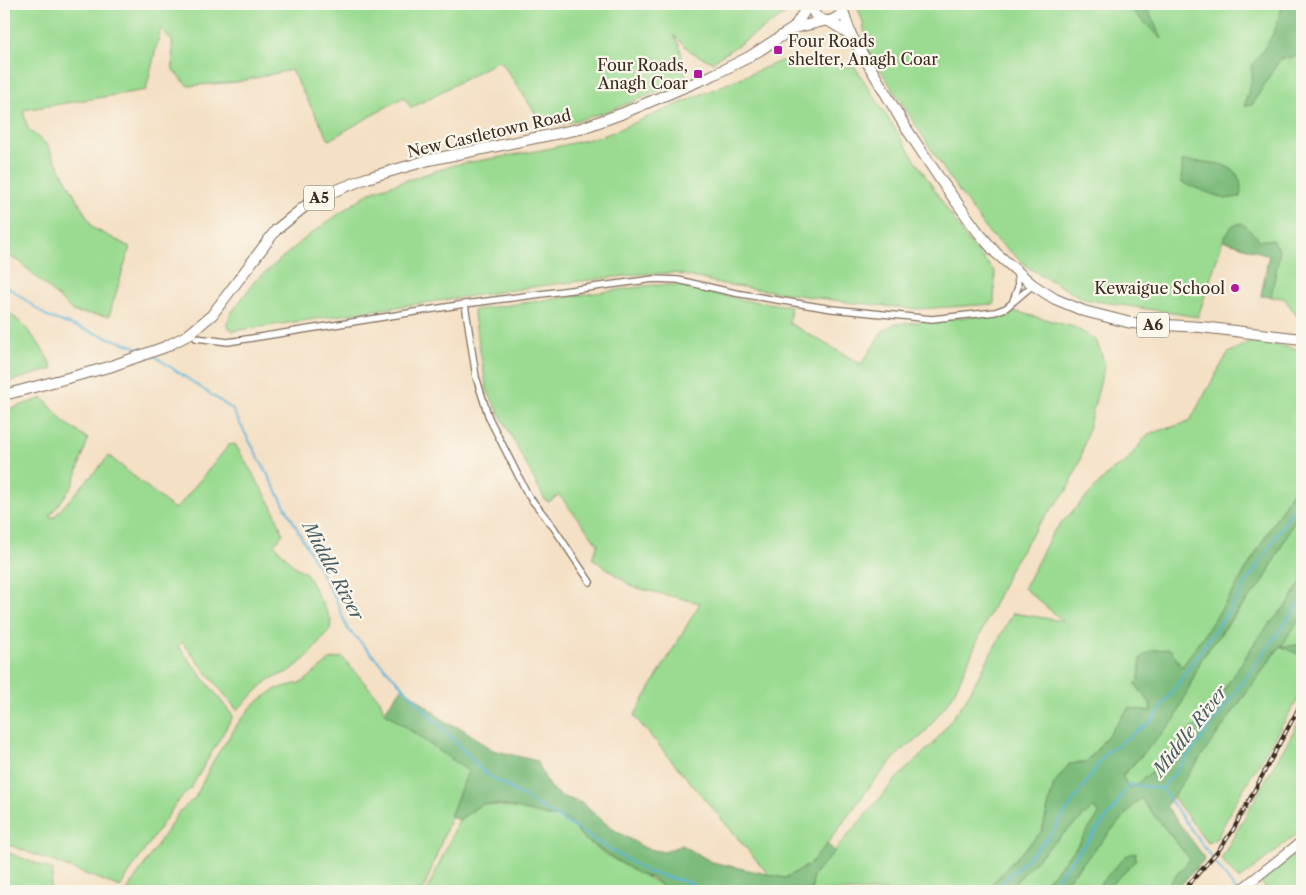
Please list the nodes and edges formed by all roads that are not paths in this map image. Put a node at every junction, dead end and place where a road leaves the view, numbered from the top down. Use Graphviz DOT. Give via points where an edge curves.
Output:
graph roads {
  1 [pos="810,4"];
  2 [pos="844,7"];
  3 [pos="827,21"];
  4 [pos="794,28"];
  5 [pos="851,35"];
  6 [pos="1016,271"];
  7 [pos="1033,285"];
  8 [pos="1012,303"];
  9 [pos="465,304"];
  10 [pos="196,338"];
  11 [pos="1302,339"];
  12 [pos="4,395"];
  13 [pos="590,582"];
  14 [pos="1302,841"];
  15 [pos="1239,891"];
  1 -- 3 [label="highway" via="815,15"];
  1 -- 4 [label="highway, A5"];
  2 -- 3 [label="highway" via="837,18"];
  2 -- 5 [label="highway, A6"];
  3 -- 4 [label="highway, A5"];
  3 -- 5 [label="highway, A6"];
  4 -- 12 [label="highway, New Castletown Road / A5" via="713,75 621,114 579,129 430,160 367,178 309,203 276,230 212,316 188,335 109,367"];
  5 -- 6 [label="highway, A6" via="942,182 978,232"];
  6 -- 7 [label="highway, A6"];
  6 -- 8 [label="street" via="1018,287"];
  7 -- 8 [label="street"];
  7 -- 11 [label="highway, A6" via="1055,300 1131,323 1201,327"];
  8 -- 9 [label="street" via="995,312 932,319 906,318 735,293 678,280 654,279"];
  9 -- 10 [label="street" via="228,342"];
  9 -- 13 [label="street" via="476,376 489,418 528,495"];
  14 -- 15 [label="main road"];
}
